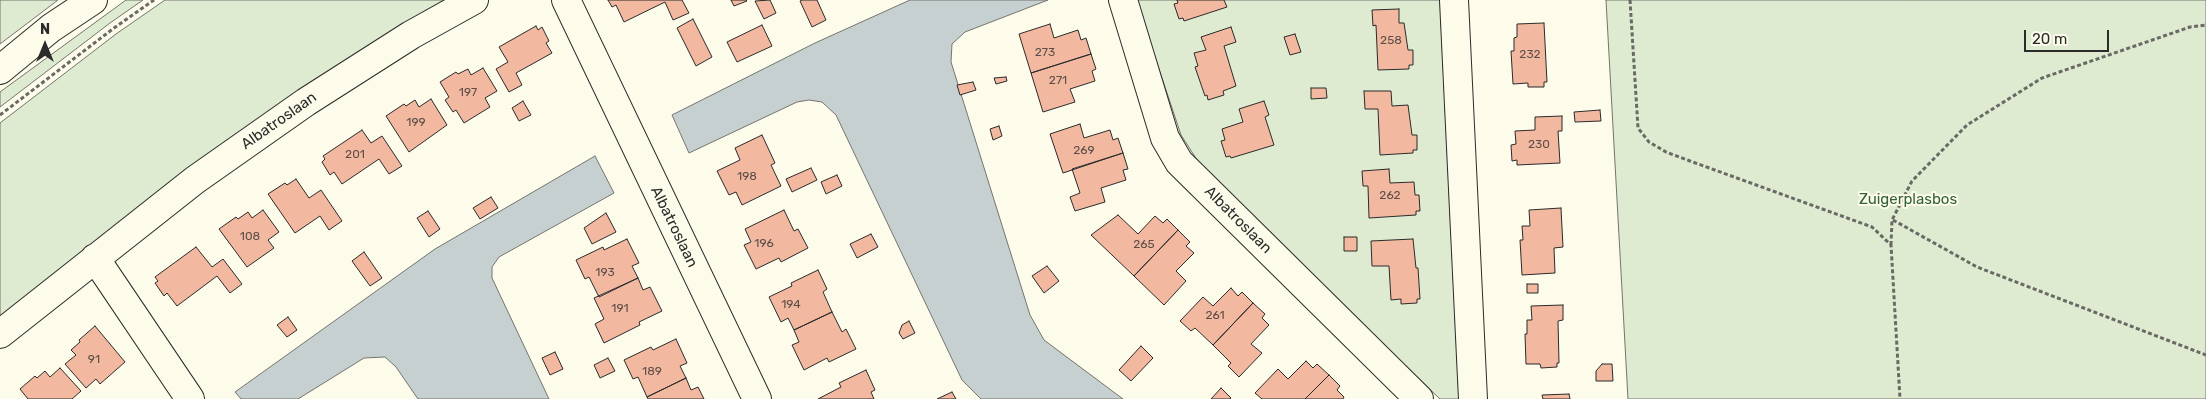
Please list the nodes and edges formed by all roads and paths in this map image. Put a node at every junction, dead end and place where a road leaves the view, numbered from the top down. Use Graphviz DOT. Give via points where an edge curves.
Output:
graph roads {
  1 [pos="93,0"];
  2 [pos="154,0"];
  3 [pos="474,0"];
  4 [pos="566,0"];
  5 [pos="1123,0"];
  6 [pos="1454,0"];
  7 [pos="1630,0"];
  8 [pos="2206,25"];
  9 [pos="0,70"];
  10 [pos="0,116"];
  11 [pos="1892,220"];
  12 [pos="1891,245"];
  13 [pos="95,258"];
  14 [pos="0,334"];
  15 [pos="2206,356"];
  16 [pos="190,399"];
  17 [pos="757,399"];
  18 [pos="1418,399"];
  19 [pos="1473,399"];
  20 [pos="1900,399"];
  1 -- 9 [label="street" via="51,28"];
  2 -- 10 [label="path"];
  3 -- 13 [label="street, Albatroslaan" via="411,35 306,102 195,180"];
  4 -- 17 [label="street, Albatroslaan"];
  5 -- 18 [label="street, Albatroslaan" via="1165,138 1179,162"];
  6 -- 19 [label="street"];
  7 -- 12 [label="path" via="1638,128 1649,142 1666,152 1872,226"];
  8 -- 11 [label="path" via="2190,27 2042,78 1967,125 1912,181"];
  11 -- 12 [label="path"];
  11 -- 15 [label="path" via="1976,268"];
  12 -- 20 [label="path"];
  13 -- 14 [label="street, Albatroslaan"];
  13 -- 16 [label="street"];
}
